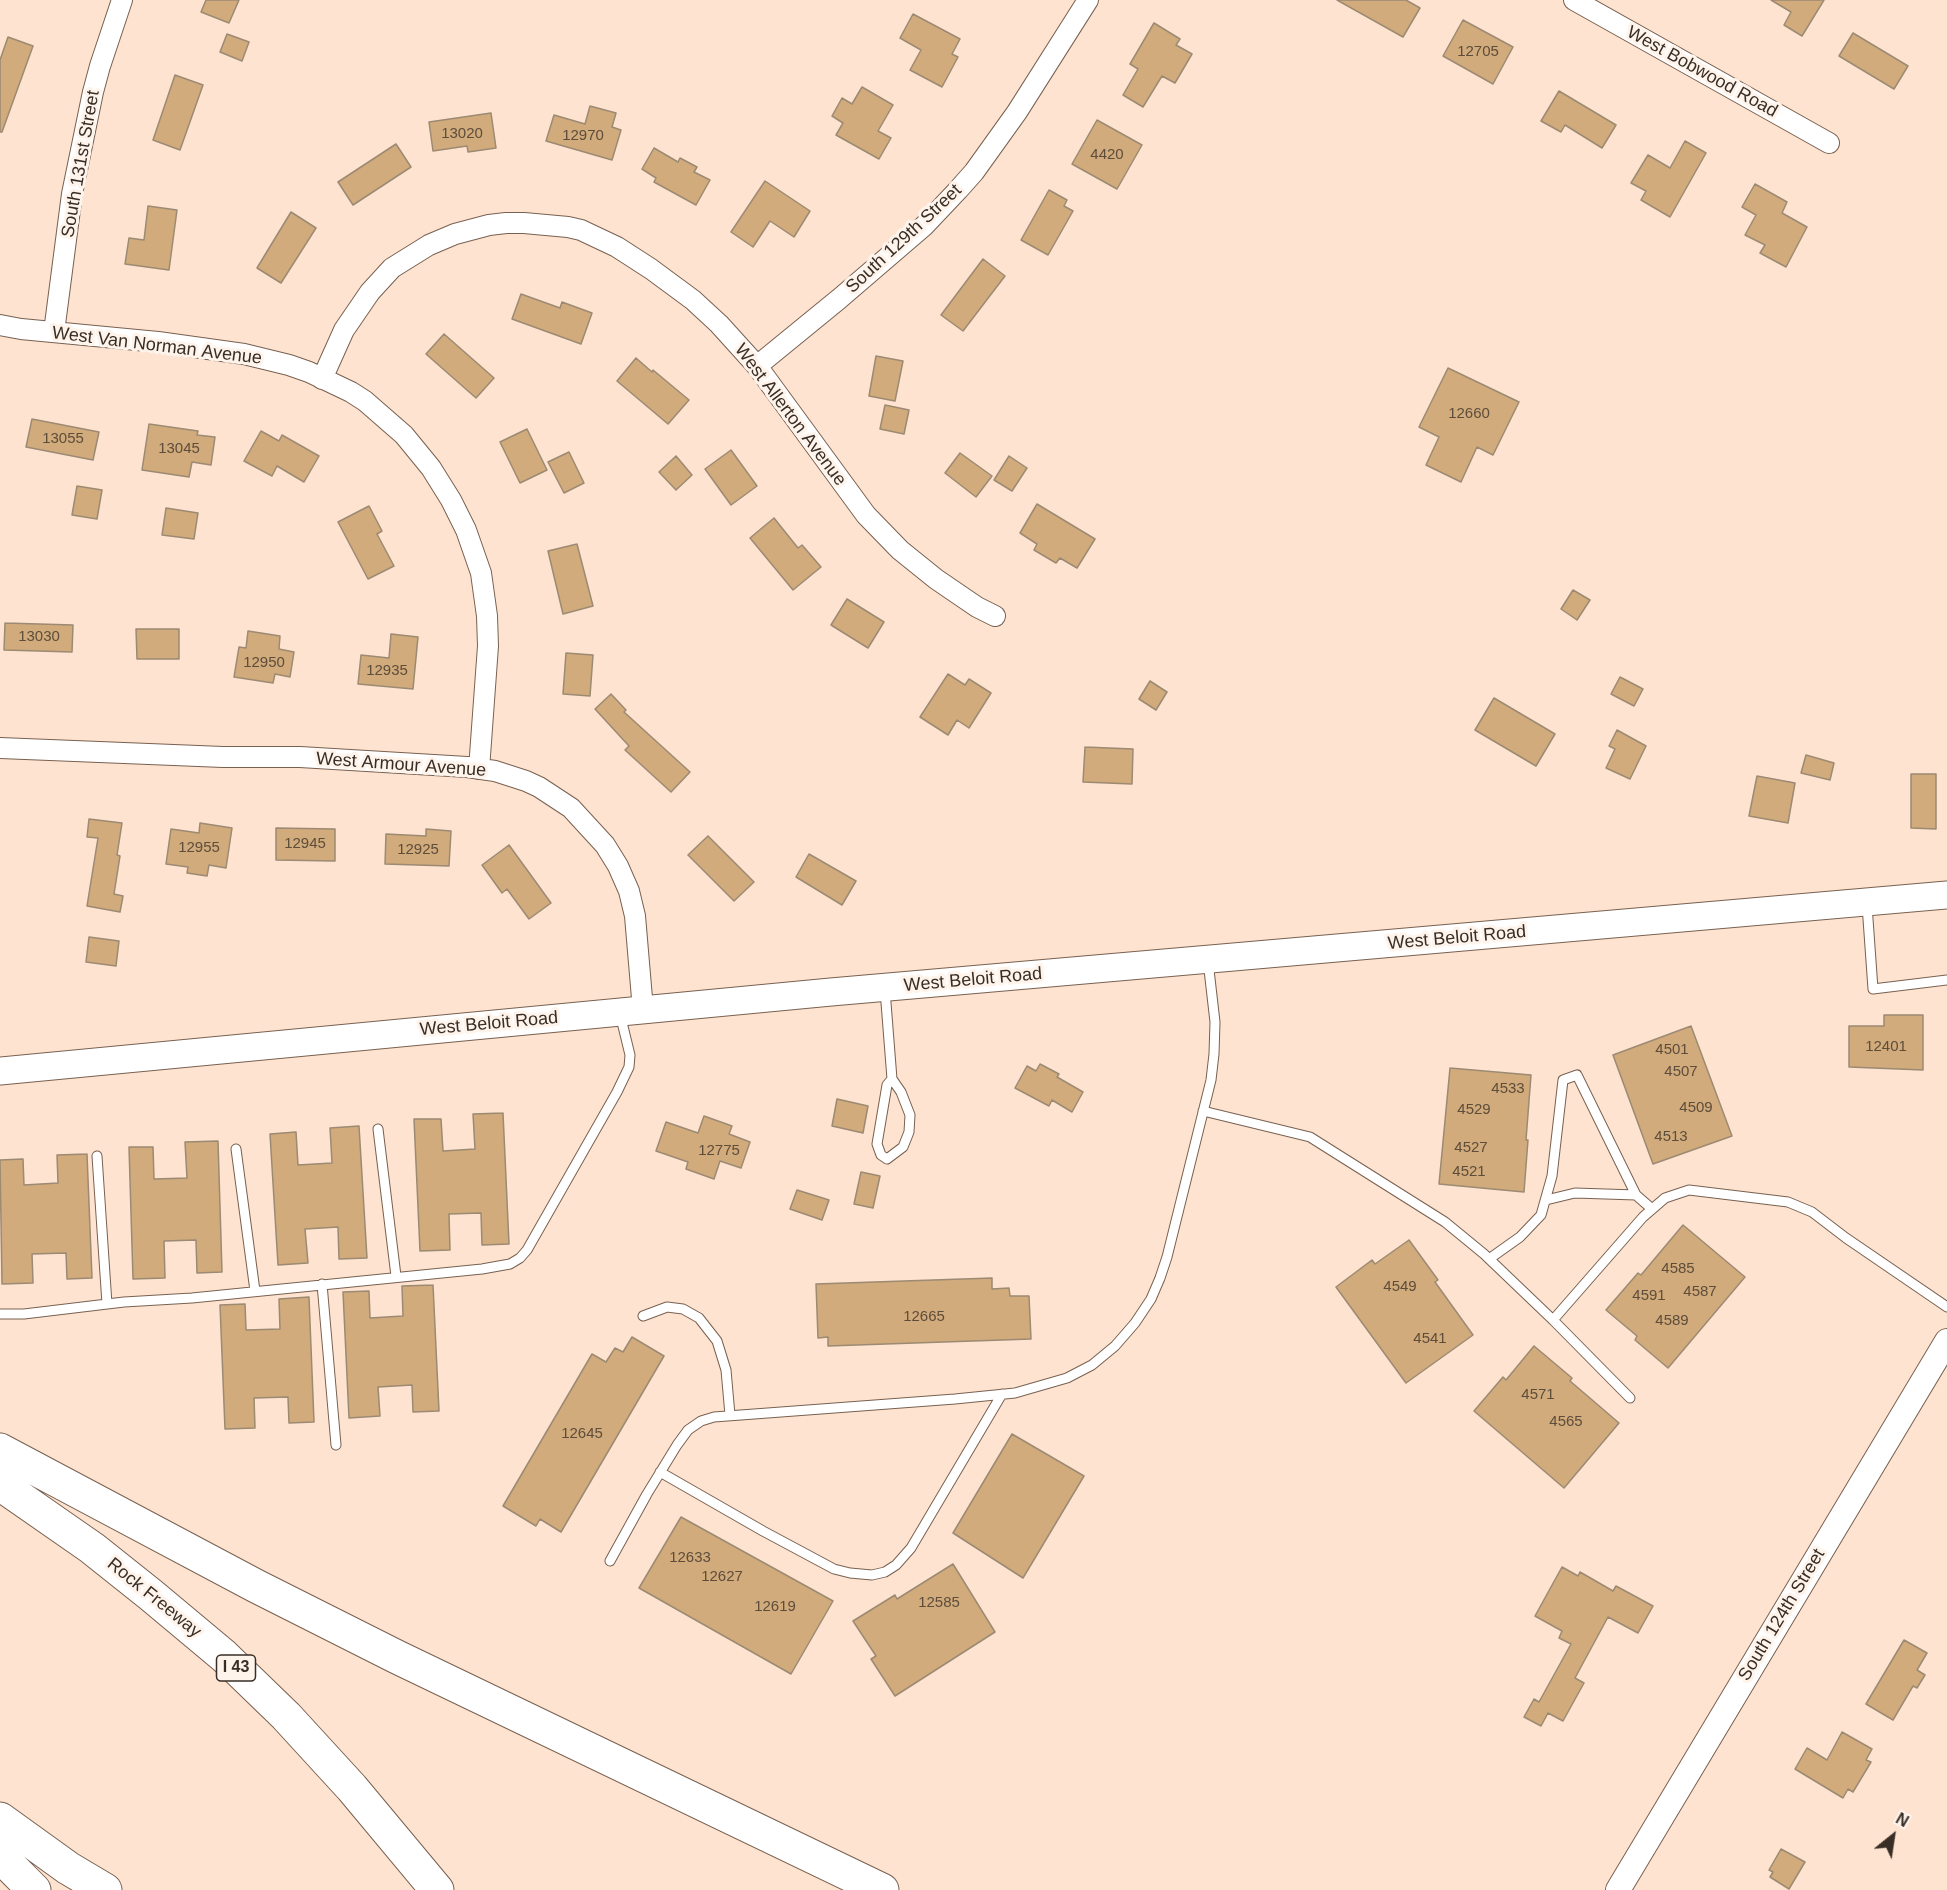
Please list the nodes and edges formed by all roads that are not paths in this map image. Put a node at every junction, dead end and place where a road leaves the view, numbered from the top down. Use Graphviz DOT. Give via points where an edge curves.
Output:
graph roads {
  1 [pos="123,0"];
  2 [pos="1088,0"];
  3 [pos="1574,0"];
  4 [pos="1829,143"];
  5 [pos="0,325"];
  6 [pos="54,332"];
  7 [pos="757,366"];
  8 [pos="322,379"];
  9 [pos="995,616"];
  10 [pos="0,748"];
  11 [pos="479,769"];
  12 [pos="1947,895"];
  13 [pos="1867,903"];
  14 [pos="1208,960"];
  15 [pos="1947,980"];
  16 [pos="884,988"];
  17 [pos="631,1011"];
  18 [pos="0,1071"];
  19 [pos="892,1079"];
  20 [pos="1203,1111"];
  21 [pos="378,1129"];
  22 [pos="237,1149"];
  23 [pos="96,1156"];
  24 [pos="1636,1195"];
  25 [pos="1545,1200"];
  26 [pos="1652,1209"];
  27 [pos="1489,1259"];
  28 [pos="396,1276"];
  29 [pos="322,1284"];
  30 [pos="255,1291"];
  31 [pos="107,1304"];
  32 [pos="1947,1307"];
  33 [pos="0,1314"];
  34 [pos="643,1316"];
  35 [pos="1553,1320"];
  36 [pos="1947,1341"];
  37 [pos="1002,1394"];
  38 [pos="1630,1398"];
  39 [pos="730,1415"];
  40 [pos="336,1445"];
  41 [pos="0,1450"];
  42 [pos="660,1472"];
  43 [pos="0,1484"];
  44 [pos="610,1561"];
  45 [pos="0,1820"];
  46 [pos="0,1856"];
  47 [pos="34,1890"];
  48 [pos="105,1890"];
  49 [pos="437,1890"];
  50 [pos="882,1890"];
  51 [pos="1618,1890"];
  1 -- 6 [label="street, South 131st Street" via="93,92 72,194"];
  2 -- 7 [label="street, South 129th Street" via="1017,112 958,190 924,226"];
  3 -- 4 [label="street, West Bobwood Road"];
  5 -- 6 [label="street, West Van Norman Avenue"];
  6 -- 8 [label="street, West Van Norman Avenue" via="244,354 289,365"];
  7 -- 8 [label="street, West Allerton Avenue" via="693,300 617,246 568,227 506,223 454,234 392,268 353,315"];
  7 -- 9 [label="street, West Allerton Avenue" via="866,515 936,579"];
  8 -- 11 [label="street, West Van Norman Avenue" via="365,401 404,435 431,468 466,530 481,573 487,616"];
  10 -- 11 [label="street, West Armour Avenue" via="300,758"];
  11 -- 17 [label="street, West Armour Avenue" via="540,787 571,808 605,845 629,891 635,916"];
  12 -- 13 [label="main road, West Beloit Road"];
  13 -- 14 [label="main road, West Beloit Road"];
  13 -- 15 [label="lane" via="1873,990"];
  14 -- 16 [label="main road, West Beloit Road"];
  14 -- 20 [label="lane" via="1215,1054"];
  16 -- 17 [label="main road, West Beloit Road"];
  16 -- 19 [label="lane"];
  17 -- 18 [label="main road, West Beloit Road"];
  17 -- 28 [label="lane" via="629,1067 520,1258 501,1266"];
  19 -- 19 [label="lane" via="910,1115 903,1147 888,1159 881,1155 877,1144 887,1085"];
  20 -- 27 [label="lane" via="1310,1137 1445,1222"];
  20 -- 37 [label="lane" via="1167,1257 1151,1299 1135,1323 1092,1365 1067,1378"];
  21 -- 28 [label="lane"];
  22 -- 30 [label="lane"];
  23 -- 31 [label="lane"];
  24 -- 25 [label="lane" via="1575,1193"];
  24 -- 25 [label="lane" via="1577,1075 1563,1080 1552,1176"];
  24 -- 26 [label="lane"];
  25 -- 27 [label="lane" via="1541,1215 1520,1237"];
  26 -- 32 [label="lane" via="1665,1198 1689,1190 1788,1202 1812,1212"];
  26 -- 35 [label="lane"];
  27 -- 35 [label="lane"];
  28 -- 29 [label="lane"];
  29 -- 30 [label="lane"];
  29 -- 40 [label="lane"];
  30 -- 31 [label="lane"];
  31 -- 33 [label="lane"];
  34 -- 39 [label="lane" via="667,1307 683,1309 699,1318 717,1341 726,1370"];
  35 -- 38 [label="lane"];
  36 -- 51 [label="street, South 124th Street"];
  37 -- 39 [label="lane"];
  37 -- 42 [label="lane" via="911,1548 896,1565 872,1575 834,1569"];
  39 -- 42 [label="lane" via="700,1421 688,1430"];
  41 -- 50 [label="highway" via="397,1657"];
  42 -- 44 [label="lane"];
  43 -- 49 [label="highway, Rock Freeway / I 43" via="92,1548 224,1656 352,1788"];
  45 -- 48 [label="highway"];
  46 -- 47 [label="highway"];
}
